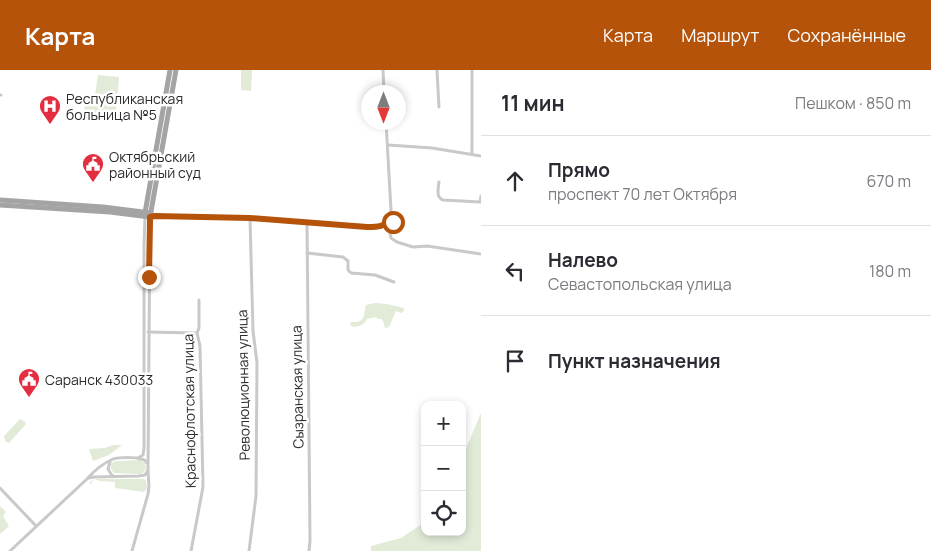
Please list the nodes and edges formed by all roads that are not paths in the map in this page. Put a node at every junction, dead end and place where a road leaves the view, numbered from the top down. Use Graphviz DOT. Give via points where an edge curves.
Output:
graph roads {
  1 [pos="170,70"];
  2 [pos="176,70"];
  3 [pos="383,70"];
  4 [pos="436,70"];
  5 [pos="472,70"];
  6 [pos="384,85"];
  7 [pos="439,107"];
  8 [pos="387,130"];
  9 [pos="388,145"];
  10 [pos="472,154"];
  11 [pos="481,156"];
  12 [pos="439,182"];
  13 [pos="481,196"];
  14 [pos="0,200"];
  15 [pos="12,203"];
  16 [pos="0,204"];
  17 [pos="149,215"];
  18 [pos="250,218"];
  19 [pos="390,218"];
  20 [pos="306,222"];
  21 [pos="307,253"];
  22 [pos="481,254"];
  23 [pos="144,264"];
  24 [pos="149,264"];
  25 [pos="144,277"];
  26 [pos="149,277"];
  27 [pos="394,282"];
  28 [pos="199,300"];
  29 [pos="144,332"];
  30 [pos="149,332"];
  31 [pos="197,333"];
  32 [pos="138,458"];
  33 [pos="112,460"];
  34 [pos="148,468"];
  35 [pos="116,476"];
  36 [pos="142,476"];
  37 [pos="88,478"];
  38 [pos="149,483"];
  39 [pos="0,488"];
  40 [pos="36,526"];
  41 [pos="10,551"];
  42 [pos="132,551"];
  43 [pos="190,551"];
  44 [pos="249,551"];
  45 [pos="309,551"];
  1 -- 17 [label="main road"];
  2 -- 17 [label="main road"];
  3 -- 6 [label="street"];
  4 -- 7 [label="street"];
  5 -- 10 [label="street"];
  8 -- 9 [label="street"];
  9 -- 10 [label="street"];
  9 -- 19 [label="street"];
  10 -- 11 [label="street"];
  12 -- 13 [label="street" via="438,196 444,200 480,202"];
  14 -- 15 [label="main road"];
  15 -- 16 [label="main road"];
  15 -- 17 [label="main road" via="110,208"];
  17 -- 18 [label="street"];
  17 -- 23 [label="street"];
  17 -- 24 [label="street"];
  18 -- 20 [label="street"];
  18 -- 44 [label="street, Революционная улица" via="257,392 256,496"];
  19 -- 20 [label="street" via="386,224 375,227"];
  19 -- 22 [label="street" via="393,222 391,238 398,242 413,247 428,246"];
  20 -- 21 [label="street, Сызранская улица"];
  21 -- 27 [label="street" via="343,256 348,261 350,273"];
  21 -- 45 [label="street, Сызранская улица"];
  23 -- 24 [label="street"];
  23 -- 25 [label="street"];
  24 -- 26 [label="street"];
  25 -- 26 [label="street"];
  25 -- 29 [label="street"];
  26 -- 30 [label="street"];
  28 -- 31 [label="street, Краснофлотская улица"];
  29 -- 30 [label="street"];
  29 -- 32 [label="street" via="144,448 143,455"];
  30 -- 31 [label="street"];
  30 -- 34 [label="street"];
  31 -- 43 [label="street, Краснофлотская улица" via="203,487"];
  32 -- 33 [label="street"];
  32 -- 34 [label="street" via="144,460"];
  33 -- 35 [label="street" via="108,469"];
  33 -- 37 [label="street"];
  34 -- 36 [label="street"];
  34 -- 38 [label="street"];
  35 -- 36 [label="street"];
  35 -- 37 [label="street"];
  36 -- 38 [label="street"];
  37 -- 40 [label="street"];
  38 -- 42 [label="street"];
  39 -- 40 [label="street"];
  40 -- 41 [label="street"];
}
